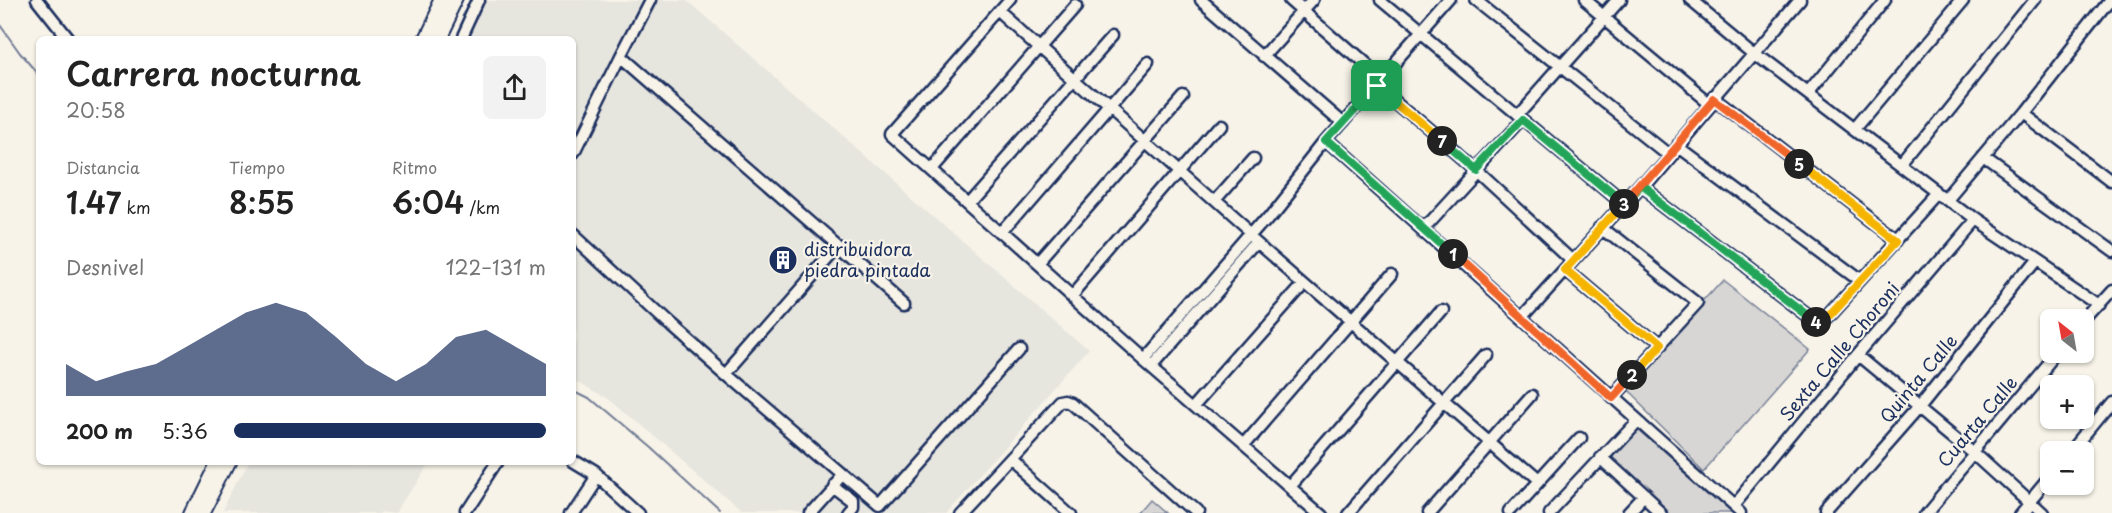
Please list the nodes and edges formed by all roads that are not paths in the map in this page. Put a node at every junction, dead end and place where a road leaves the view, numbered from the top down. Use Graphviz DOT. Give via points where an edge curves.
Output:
graph roads {
  1 [pos="37,0"];
  2 [pos="442,0"];
  3 [pos="456,0"];
  4 [pos="479,0"];
  5 [pos="650,0"];
  6 [pos="1010,0"];
  7 [pos="1200,0"];
  8 [pos="1291,0"];
  9 [pos="1314,0"];
  10 [pos="1380,0"];
  11 [pos="1451,0"];
  12 [pos="1476,0"];
  13 [pos="1584,0"];
  14 [pos="1619,0"];
  15 [pos="1690,0"];
  16 [pos="1885,0"];
  17 [pos="1962,0"];
  18 [pos="2036,0"];
  19 [pos="2110,0"];
  20 [pos="1797,1"];
  21 [pos="1075,4"];
  22 [pos="1000,12"];
  23 [pos="1304,12"];
  24 [pos="1603,17"];
  25 [pos="1421,33"];
  26 [pos="1113,35"];
  27 [pos="66,36"];
  28 [pos="424,36"];
  29 [pos="438,36"];
  30 [pos="462,36"];
  31 [pos="1038,47"];
  32 [pos="1754,52"];
  33 [pos="621,56"];
  34 [pos="1264,56"];
  35 [pos="1148,64"];
  36 [pos="1560,66"];
  37 [pos="1075,79"];
  38 [pos="1379,83"];
  39 [pos="1809,93"];
  40 [pos="1183,97"];
  41 [pos="1712,101"];
  42 [pos="1109,109"];
  43 [pos="2021,113"];
  44 [pos="1520,118"];
  45 [pos="1343,123"];
  46 [pos="1219,125"];
  47 [pos="1855,129"];
  48 [pos="1145,141"];
  49 [pos="576,142"];
  50 [pos="1326,142"];
  51 [pos="1676,144"];
  52 [pos="1668,153"];
  53 [pos="1253,158"];
  54 [pos="1983,158"];
  55 [pos="1902,165"];
  56 [pos="932,170"];
  57 [pos="1476,170"];
  58 [pos="1178,171"];
  59 [pos="2112,182"];
  60 [pos="1640,187"];
  61 [pos="1944,197"];
  62 [pos="967,201"];
  63 [pos="1214,202"];
  64 [pos="1624,204"];
  65 [pos="1973,220"];
  66 [pos="1602,227"];
  67 [pos="1424,228"];
  68 [pos="1002,232"];
  69 [pos="576,238"];
  70 [pos="1255,238"];
  71 [pos="1898,240"];
  72 [pos="839,245"];
  73 [pos="2112,251"];
  74 [pos="1574,260"];
  75 [pos="2035,262"];
  76 [pos="1037,264"];
  77 [pos="1565,270"];
  78 [pos="1392,273"];
  79 [pos="1860,281"];
  80 [pos="1305,282"];
  81 [pos="2112,291"];
  82 [pos="1072,296"];
  83 [pos="904,303"];
  84 [pos="2099,305"];
  85 [pos="2094,310"];
  86 [pos="1441,312"];
  87 [pos="1522,317"];
  88 [pos="1350,322"];
  89 [pos="1657,348"];
  90 [pos="1019,349"];
  91 [pos="1486,355"];
  92 [pos="1858,355"];
  93 [pos="1147,362"];
  94 [pos="1397,362"];
  95 [pos="2049,363"];
  96 [pos="726,374"];
  97 [pos="1532,394"];
  98 [pos="1611,398"];
  99 [pos="2112,402"];
  100 [pos="1444,403"];
  101 [pos="1196,405"];
  102 [pos="1920,406"];
  103 [pos="1636,420"];
  104 [pos="1579,438"];
  105 [pos="2080,441"];
  106 [pos="1489,442"];
  107 [pos="1243,446"];
  108 [pos="1974,452"];
  109 [pos="1600,457"];
  110 [pos="1010,459"];
  111 [pos="576,463"];
  112 [pos="217,465"];
  113 [pos="228,465"];
  114 [pos="496,465"];
  115 [pos="596,475"];
  116 [pos="842,475"];
  117 [pos="1537,484"];
  118 [pos="832,485"];
  119 [pos="1290,486"];
  120 [pos="2040,490"];
  121 [pos="1644,497"];
  122 [pos="2030,502"];
  123 [pos="877,510"];
  124 [pos="1738,510"];
  125 [pos="194,513"];
  126 [pos="204,513"];
  127 [pos="465,513"];
  128 [pos="571,513"];
  129 [pos="638,513"];
  130 [pos="808,513"];
  131 [pos="848,513"];
  132 [pos="960,513"];
  133 [pos="1071,513"];
  134 [pos="1196,513"];
  135 [pos="1321,513"];
  136 [pos="1348,513"];
  137 [pos="1427,513"];
  138 [pos="1511,513"];
  139 [pos="1549,513"];
  140 [pos="1629,513"];
  141 [pos="1661,513"];
  142 [pos="1826,513"];
  143 [pos="1924,513"];
  144 [pos="2020,513"];
  145 [pos="2042,513"];
  1 -- 27 [label="street"];
  2 -- 28 [label="main road"];
  3 -- 29 [label="main road"];
  4 -- 30 [label="street"];
  5 -- 33 [label="street"];
  6 -- 22 [label="street"];
  7 -- 34 [label="street"];
  8 -- 23 [label="street"];
  9 -- 23 [label="street"];
  10 -- 25 [label="street"];
  11 -- 25 [label="street"];
  12 -- 36 [label="street"];
  13 -- 24 [label="street"];
  14 -- 24 [label="street"];
  15 -- 32 [label="street"];
  16 -- 39 [label="street"];
  17 -- 47 [label="street"];
  18 -- 55 [label="street"];
  19 -- 43 [label="street"];
  20 -- 32 [label="street"];
  21 -- 31 [label="street"];
  22 -- 31 [label="street"];
  22 -- 56 [label="street" via="892,134"];
  23 -- 34 [label="street"];
  23 -- 38 [label="street"];
  24 -- 36 [label="street"];
  24 -- 41 [label="street"];
  25 -- 38 [label="street"];
  25 -- 44 [label="street"];
  26 -- 37 [label="street"];
  31 -- 37 [label="street"];
  31 -- 56 [label="street"];
  32 -- 39 [label="street"];
  32 -- 41 [label="street"];
  33 -- 49 [label="street"];
  33 -- 72 [label="street"];
  34 -- 45 [label="street"];
  35 -- 42 [label="street"];
  36 -- 44 [label="street"];
  36 -- 52 [label="street"];
  37 -- 42 [label="street"];
  37 -- 62 [label="street"];
  38 -- 45 [label="street"];
  38 -- 57 [label="street"];
  39 -- 47 [label="street"];
  40 -- 48 [label="street"];
  41 -- 51 [label="street"];
  41 -- 71 [label="street"];
  42 -- 48 [label="street"];
  42 -- 68 [label="street"];
  43 -- 54 [label="street"];
  43 -- 59 [label="street"];
  44 -- 57 [label="street"];
  44 -- 64 [label="street"];
  45 -- 50 [label="street"];
  46 -- 58 [label="street"];
  47 -- 55 [label="street"];
  48 -- 58 [label="street"];
  48 -- 76 [label="street"];
  50 -- 67 [label="street"];
  50 -- 70 [label="street"];
  51 -- 52 [label="street"];
  51 -- 79 [label="street"];
  52 -- 60 [label="street"];
  53 -- 63 [label="street"];
  54 -- 61 [label="street"];
  54 -- 73 [label="street"];
  55 -- 61 [label="street"];
  56 -- 62 [label="street"];
  57 -- 67 [label="street"];
  57 -- 74 [label="street"];
  58 -- 63 [label="street"];
  58 -- 82 [label="street"];
  60 -- 64 [label="street"];
  60 -- 79 [label="street" via="1820,325"];
  61 -- 65 [label="street"];
  61 -- 71 [label="street"];
  62 -- 68 [label="street"];
  63 -- 70 [label="street"];
  64 -- 66 [label="street"];
  65 -- 75 [label="street"];
  65 -- 92 [label="street, Sexta Calle Choroni"];
  66 -- 74 [label="street"];
  66 -- 89 [label="street" via="1698,303"];
  67 -- 87 [label="street"];
  68 -- 76 [label="street"];
  69 -- 96 [label="street"];
  70 -- 80 [label="street"];
  70 -- 93 [label="street"];
  71 -- 79 [label="street"];
  72 -- 83 [label="street"];
  72 -- 96 [label="street"];
  74 -- 77 [label="street"];
  75 -- 84 [label="street"];
  75 -- 102 [label="street, Quinta Calle"];
  76 -- 82 [label="street"];
  77 -- 87 [label="street"];
  77 -- 89 [label="street"];
  78 -- 88 [label="street"];
  80 -- 88 [label="street"];
  80 -- 101 [label="street"];
  81 -- 84 [label="street"];
  82 -- 93 [label="street"];
  84 -- 85 [label="street"];
  86 -- 94 [label="street"];
  87 -- 98 [label="street"];
  88 -- 94 [label="street"];
  88 -- 107 [label="street"];
  89 -- 98 [label="street"];
  90 -- 123 [label="street"];
  91 -- 100 [label="street"];
  92 -- 102 [label="street"];
  92 -- 124 [label="street, Sexta Calle Choroni"];
  93 -- 101 [label="street"];
  94 -- 100 [label="street"];
  94 -- 119 [label="street"];
  95 -- 108 [label="street, Cuarta Calle"];
  96 -- 116 [label="street"];
  97 -- 106 [label="street"];
  98 -- 103 [label="street"];
  99 -- 105 [label="street"];
  100 -- 106 [label="street"];
  100 -- 136 [label="street"];
  101 -- 107 [label="street"];
  102 -- 108 [label="street"];
  102 -- 142 [label="street, Quinta Calle"];
  103 -- 109 [label="street"];
  103 -- 124 [label="street"];
  104 -- 117 [label="street"];
  106 -- 117 [label="street"];
  106 -- 137 [label="street"];
  107 -- 119 [label="street"];
  108 -- 122 [label="street"];
  108 -- 143 [label="street, Cuarta Calle"];
  109 -- 121 [label="street"];
  109 -- 139 [label="street"];
  110 -- 132 [label="street"];
  110 -- 133 [label="street"];
  110 -- 134 [label="street" via="1068,401"];
  111 -- 115 [label="street"];
  112 -- 125 [label="main road"];
  113 -- 126 [label="main road"];
  114 -- 127 [label="street"];
  115 -- 128 [label="street"];
  115 -- 129 [label="street"];
  116 -- 118 [label="street"];
  116 -- 123 [label="street"];
  117 -- 138 [label="street"];
  118 -- 130 [label="street"];
  118 -- 131 [label="street" via="853,501"];
  119 -- 135 [label="street"];
  120 -- 122 [label="street"];
  121 -- 140 [label="street"];
  121 -- 141 [label="street"];
  122 -- 144 [label="street"];
  122 -- 145 [label="street"];
}
